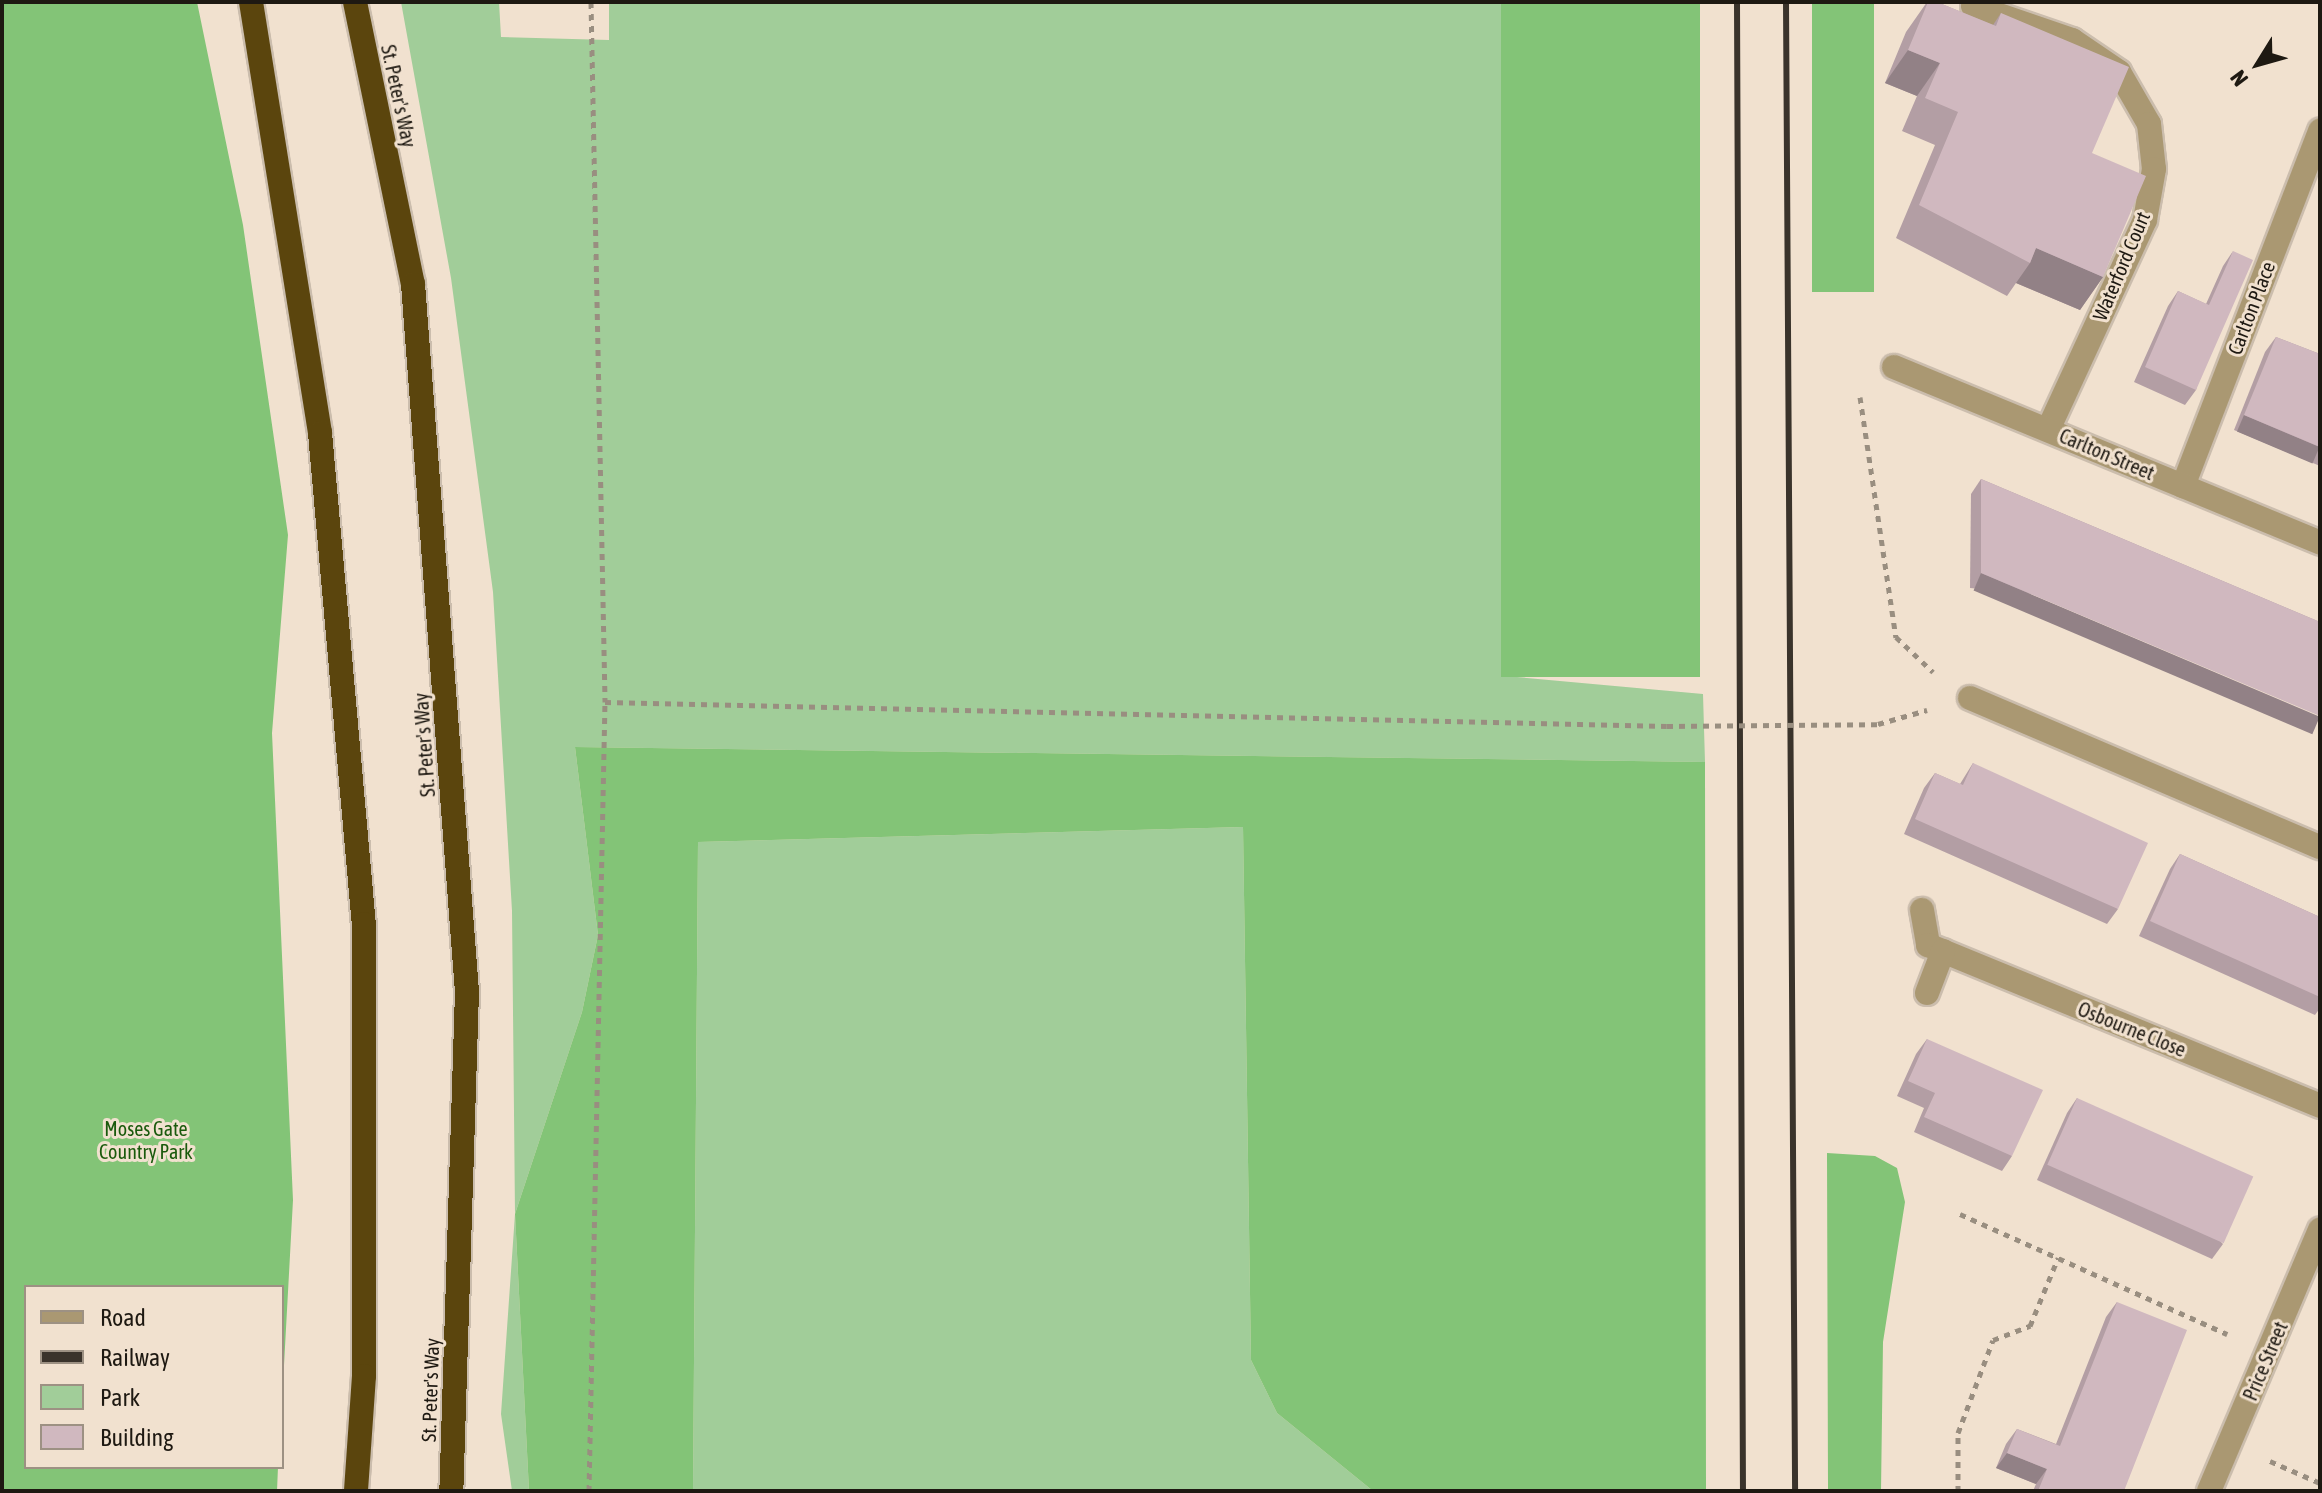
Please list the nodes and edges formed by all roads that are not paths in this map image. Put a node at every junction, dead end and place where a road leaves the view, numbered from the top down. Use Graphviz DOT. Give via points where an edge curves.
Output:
graph roads {
  1 [pos="251,2"];
  2 [pos="355,2"];
  3 [pos="1973,6"];
  4 [pos="2320,131"];
  5 [pos="1894,367"];
  6 [pos="2048,430"];
  7 [pos="2183,486"];
  8 [pos="2320,543"];
  9 [pos="1970,698"];
  10 [pos="2320,847"];
  11 [pos="1922,910"];
  12 [pos="1943,951"];
  13 [pos="1927,993"];
  14 [pos="2320,1106"];
  15 [pos="2320,1230"];
  16 [pos="356,1491"];
  17 [pos="451,1491"];
  18 [pos="2209,1491"];
  1 -- 16 [label="highway" via="320,433 364,924 364,1376"];
  2 -- 17 [label="highway, St. Peter's Way" via="413,284 467,992"];
  3 -- 6 [label="street, Waterford Court" via="2084,48 2119,72 2149,124 2154,169 2145,220"];
  4 -- 7 [label="street, Carlton Place"];
  5 -- 6 [label="street, Carlton Street"];
  6 -- 7 [label="street, Carlton Street"];
  7 -- 8 [label="street, Carlton Street"];
  9 -- 10 [label="street"];
  11 -- 12 [label="street" via="1928,945"];
  12 -- 13 [label="street"];
  12 -- 14 [label="street, Osbourne Close"];
  15 -- 18 [label="street, Price Street"];
}
